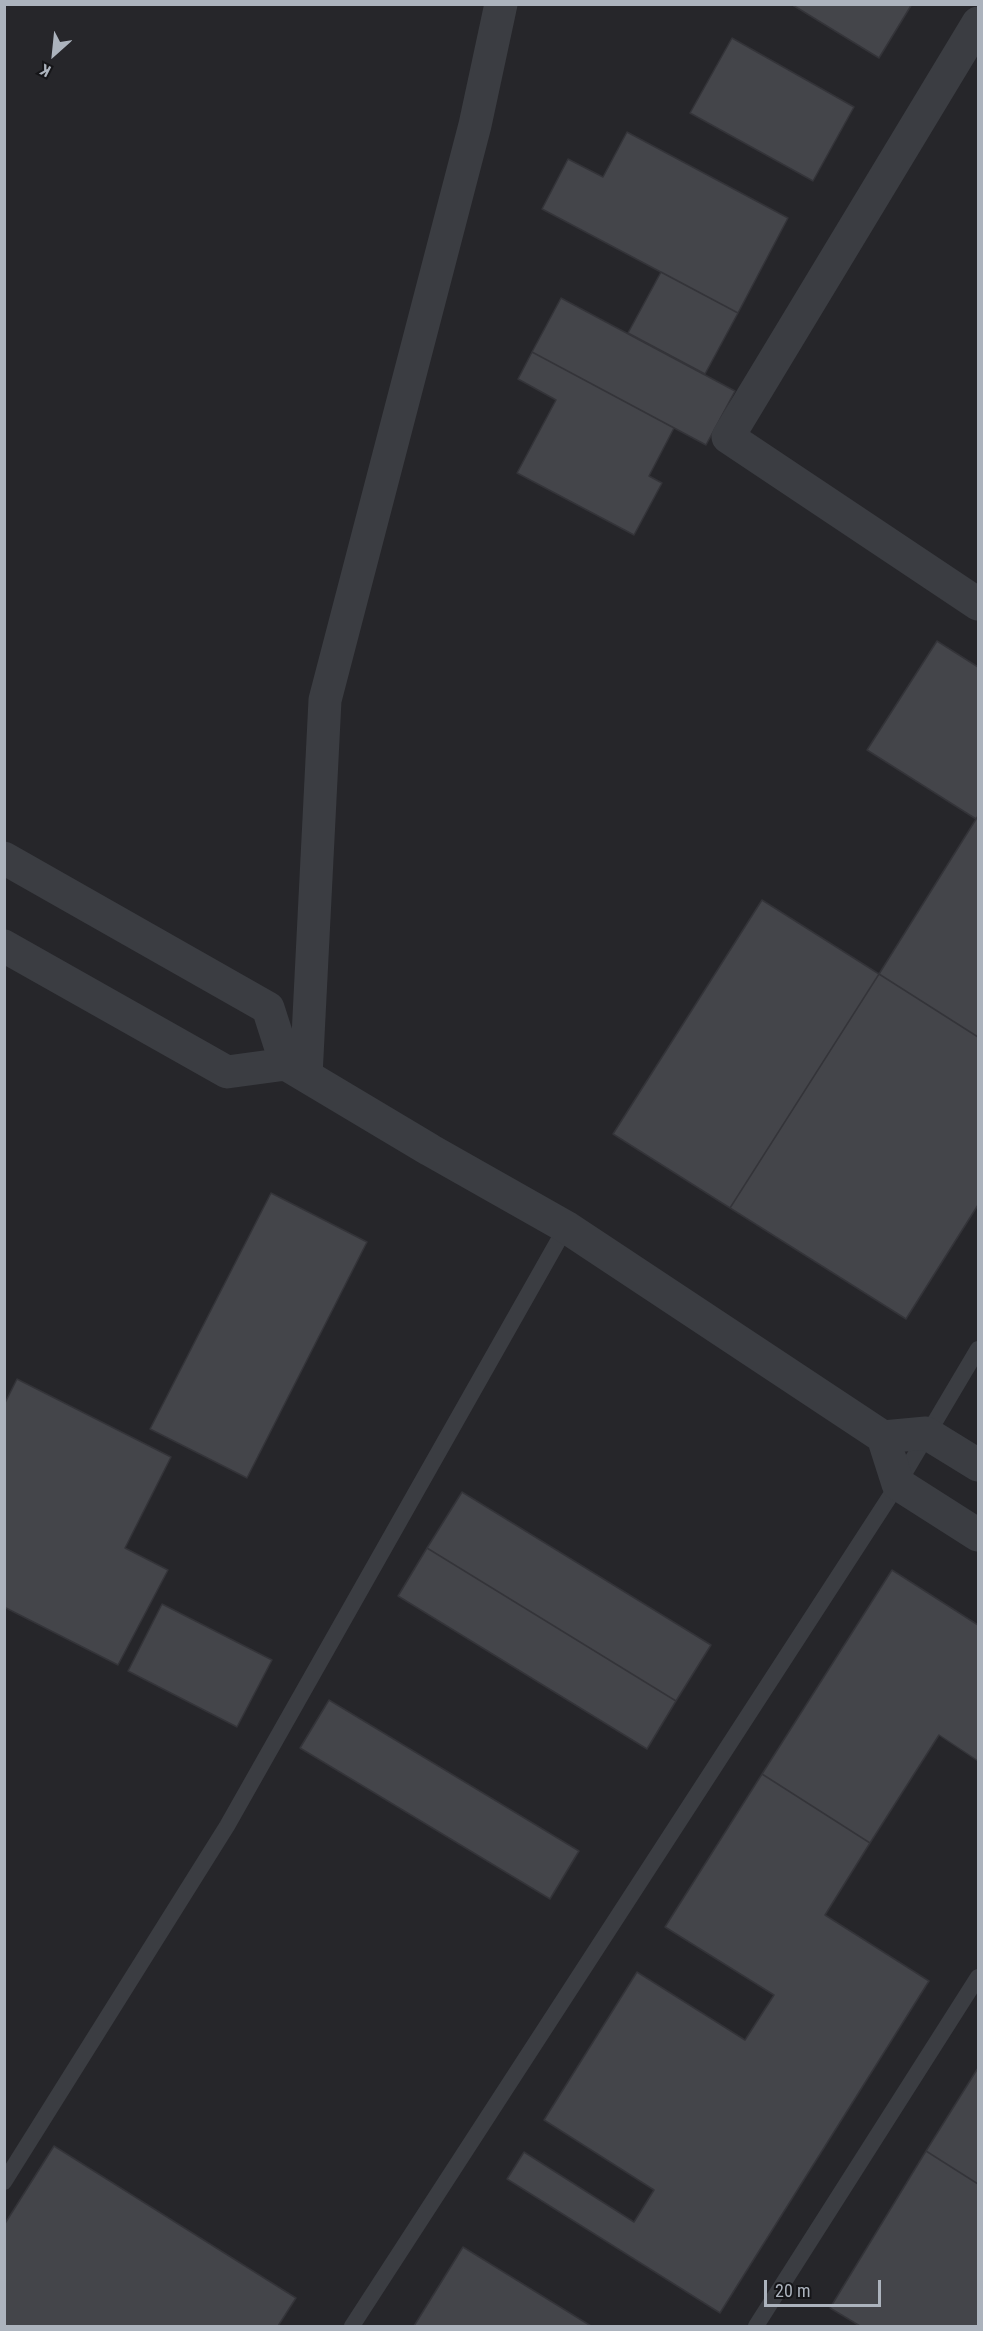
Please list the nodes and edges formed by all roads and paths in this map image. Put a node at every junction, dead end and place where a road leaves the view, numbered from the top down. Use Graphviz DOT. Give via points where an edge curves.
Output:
graph roads {
  1 [pos="501,4"];
  2 [pos="978,23"];
  3 [pos="978,604"];
  4 [pos="4,858"];
  5 [pos="4,946"];
  6 [pos="296,1070"];
  7 [pos="566,1227"];
  8 [pos="978,1348"];
  9 [pos="926,1433"];
  10 [pos="883,1437"];
  11 [pos="978,1465"];
  12 [pos="898,1484"];
  13 [pos="978,1535"];
  14 [pos="978,1977"];
  15 [pos="4,2182"];
  16 [pos="352,2326"];
  17 [pos="756,2326"];
  1 -- 6 [label="street" via="475,125 325,700"];
  2 -- 3 [label="street" via="728,437"];
  4 -- 6 [label="street" via="268,1008"];
  5 -- 6 [label="street" via="227,1072"];
  6 -- 7 [label="street"];
  7 -- 10 [label="street"];
  7 -- 15 [label="lane" via="227,1826"];
  8 -- 9 [label="lane"];
  9 -- 10 [label="street"];
  9 -- 11 [label="street"];
  9 -- 12 [label="lane"];
  10 -- 12 [label="street"];
  12 -- 13 [label="street"];
  12 -- 16 [label="lane"];
  14 -- 17 [label="lane"];
}
